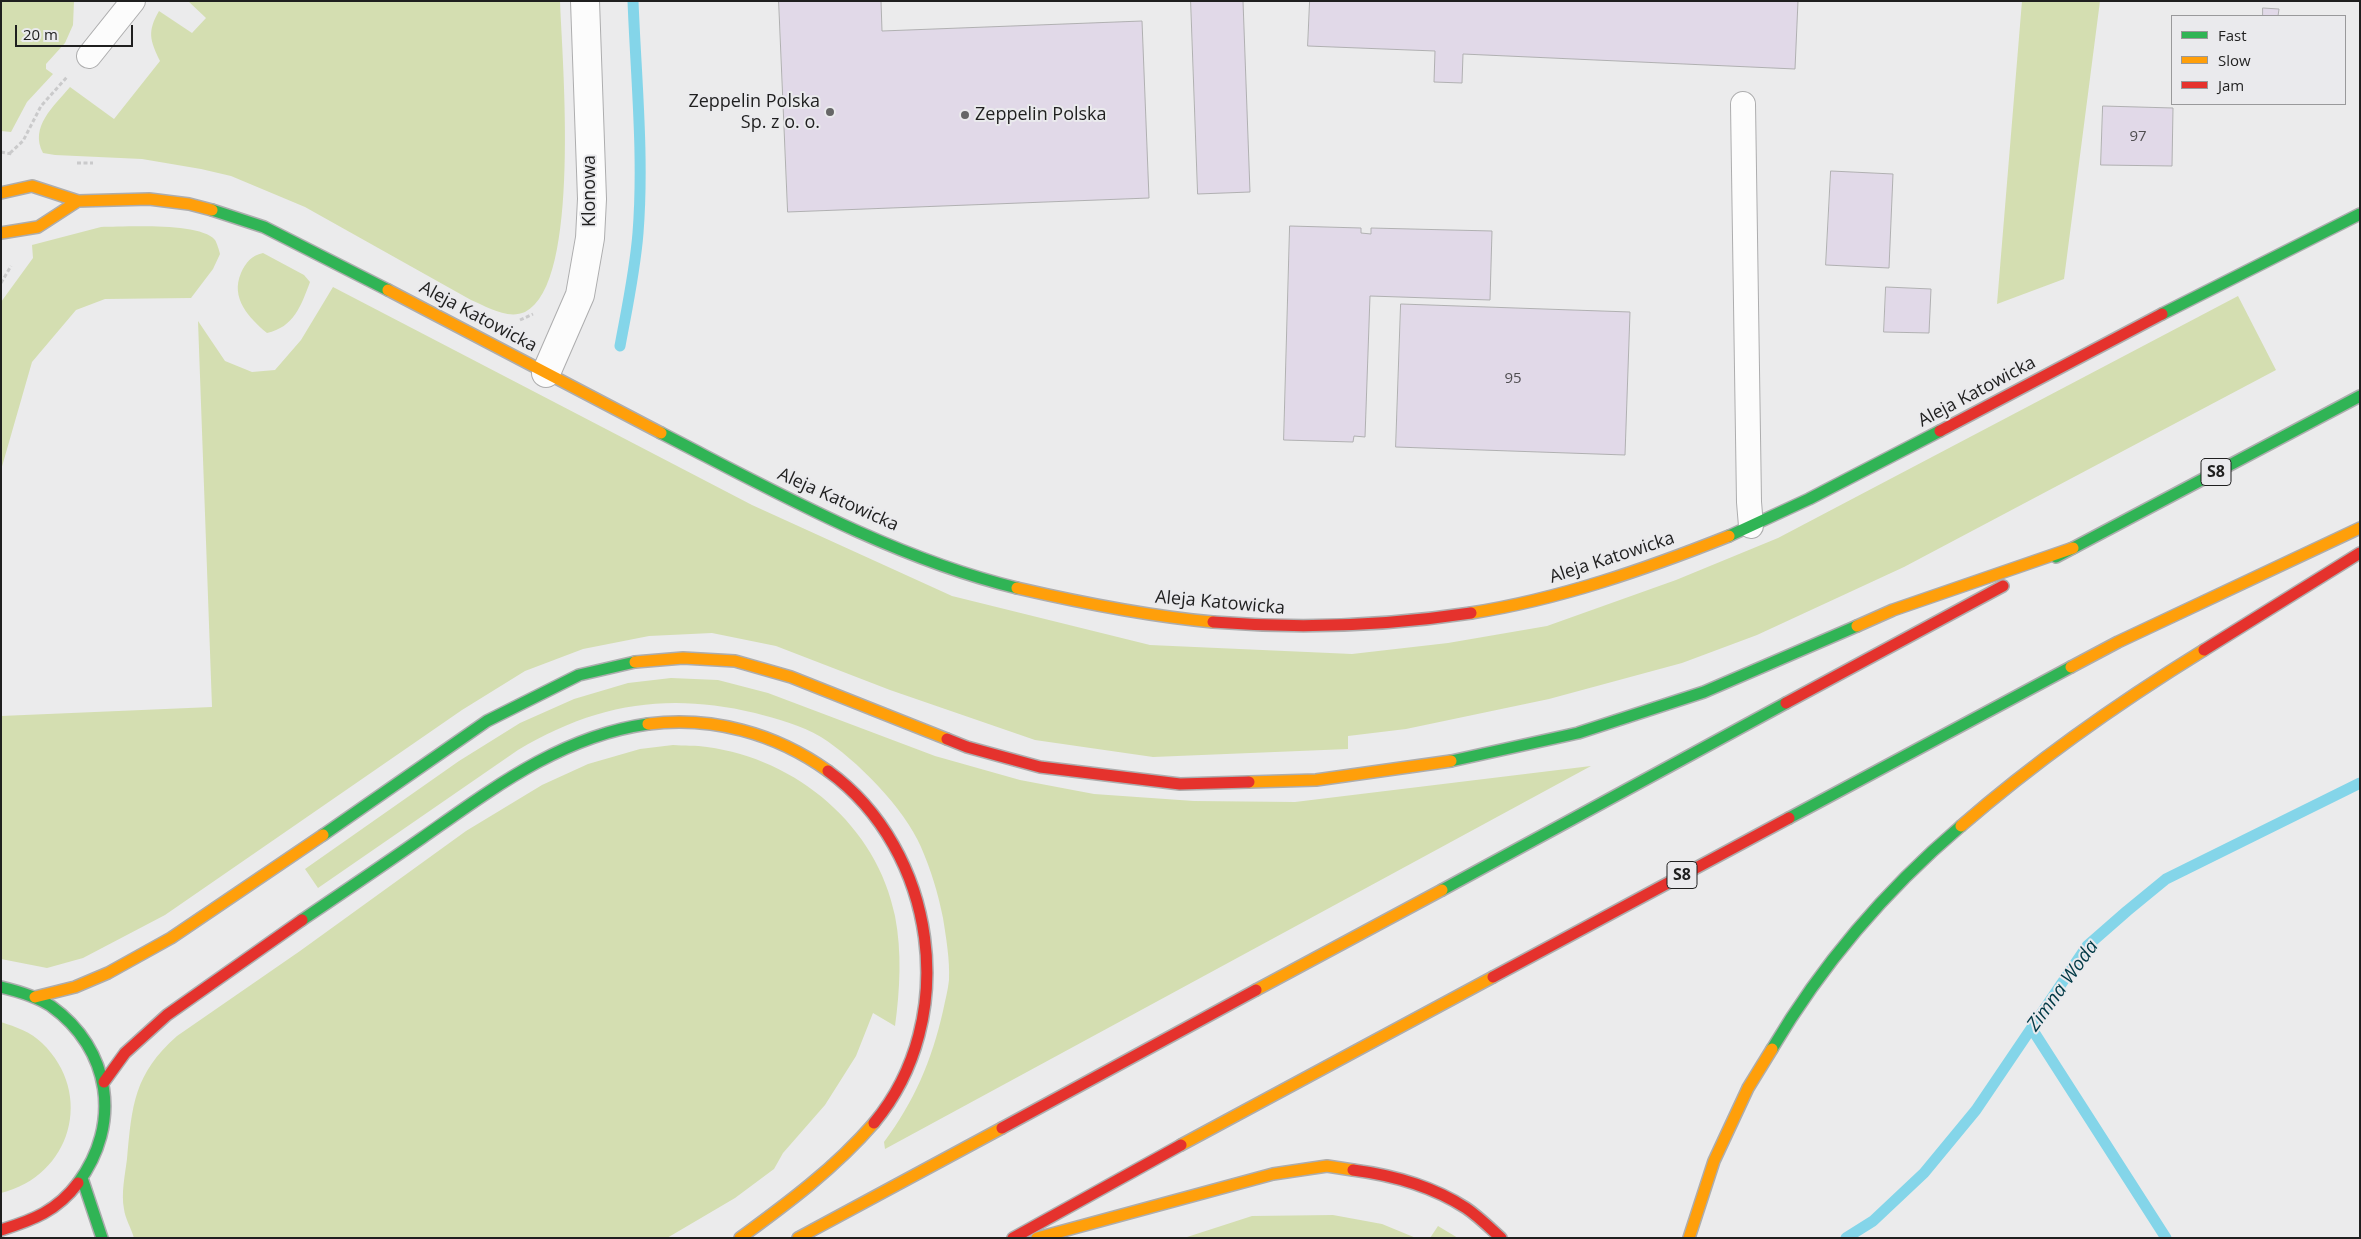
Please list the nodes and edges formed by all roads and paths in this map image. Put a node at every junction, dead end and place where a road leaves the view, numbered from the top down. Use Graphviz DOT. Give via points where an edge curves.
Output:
graph roads {
  1 [pos="133,1"];
  2 [pos="585,1"];
  3 [pos="89,56"];
  4 [pos="1743,104"];
  5 [pos="1,152"];
  6 [pos="1,193"];
  7 [pos="78,201"];
  8 [pos="2360,214"];
  9 [pos="1,233"];
  10 [pos="546,373"];
  11 [pos="2360,396"];
  12 [pos="1751,526"];
  13 [pos="2360,528"];
  14 [pos="2073,548"];
  15 [pos="2360,553"];
  16 [pos="1,987"];
  17 [pos="35,997"];
  18 [pos="104,1082"];
  19 [pos="83,1181"];
  20 [pos="1,1230"];
  21 [pos="102,1238"];
  22 [pos="740,1238"];
  23 [pos="798,1238"];
  24 [pos="1013,1238"];
  25 [pos="1037,1238"];
  26 [pos="1501,1238"];
  27 [pos="1689,1238"];
  1 -- 3 [label="lane"];
  2 -- 10 [label="street, Klonowa" via="592,199 590,238 580,295"];
  3 -- 5 [label="path" via="41,106 23,141 10,154"];
  4 -- 12 [label="lane"];
  6 -- 7 [label="main road, Aleja Katowicka" via="32,186"];
  7 -- 9 [label="main road" via="38,227"];
  7 -- 10 [label="main road, Aleja Katowicka" via="149,200 189,204 264,227"];
  8 -- 12 [label="main road, Aleja Katowicka"];
  10 -- 12 [label="main road, Aleja Katowicka" via="762,485 848,526 938,563 1058,598 1199,622 1309,627 1450,616 1575,590 1682,554"];
  11 -- 14 [label="main road, S8"];
  13 -- 24 [label="main road, S8" via="2118,642 1292,1084"];
  14 -- 17 [label="main road" via="1893,610 1704,692 1578,733 1432,765 1316,780 1180,784 1040,767 967,747 791,677 735,661 683,658 636,662 579,675 487,721 249,887 170,938 108,973 75,987"];
  14 -- 23 [label="main road, S8"];
  15 -- 27 [label="main road" via="2076,734 1971,817 1876,908 1797,1006 1762,1061 1714,1159"];
  16 -- 17 [label="main road"];
  17 -- 18 [label="main road" via="52,1006 79,1032 90,1047"];
  18 -- 19 [label="main road" via="104,1130 94,1163"];
  18 -- 22 [label="main road" via="125,1053 167,1015 531,764 592,736 648,724 696,722 736,727 807,755 839,778 883,827 901,860 924,929 928,976 924,1017 912,1061 890,1102 867,1132 812,1186"];
  19 -- 20 [label="main road" via="48,1213 19,1227"];
  19 -- 21 [label="main road"];
  25 -- 26 [label="main road" via="1273,1174 1327,1166 1384,1174 1428,1188 1466,1208"];
}
